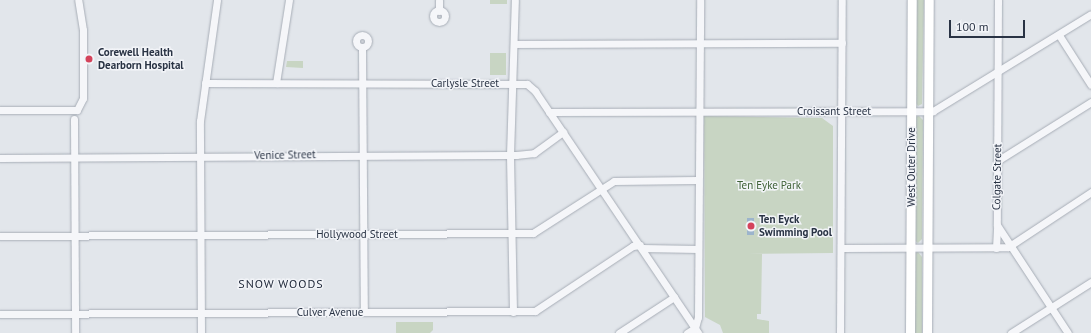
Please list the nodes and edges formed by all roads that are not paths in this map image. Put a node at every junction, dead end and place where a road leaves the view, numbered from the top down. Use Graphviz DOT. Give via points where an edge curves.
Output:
graph roads {
  1 [pos="78,0"];
  2 [pos="218,0"];
  3 [pos="289,0"];
  4 [pos="515,0"];
  5 [pos="700,0"];
  6 [pos="842,0"];
  7 [pos="912,0"];
  8 [pos="929,0"];
  9 [pos="998,0"];
  10 [pos="1091,14"];
  11 [pos="1059,35"];
  12 [pos="700,43"];
  13 [pos="842,43"];
  14 [pos="514,44"];
  15 [pos="362,48"];
  16 [pos="998,74"];
  17 [pos="512,82"];
  18 [pos="205,83"];
  19 [pos="276,83"];
  20 [pos="362,83"];
  21 [pos="1091,85"];
  22 [pos="1091,102"];
  23 [pos="0,110"];
  24 [pos="842,111"];
  25 [pos="911,111"];
  26 [pos="549,112"];
  27 [pos="700,112"];
  28 [pos="928,112"];
  29 [pos="74,119"];
  30 [pos="563,132"];
  31 [pos="362,155"];
  32 [pos="510,155"];
  33 [pos="200,156"];
  34 [pos="73,157"];
  35 [pos="0,158"];
  36 [pos="997,161"];
  37 [pos="697,180"];
  38 [pos="601,188"];
  39 [pos="1091,192"];
  40 [pos="997,225"];
  41 [pos="512,233"];
  42 [pos="363,234"];
  43 [pos="200,235"];
  44 [pos="0,236"];
  45 [pos="74,236"];
  46 [pos="1010,246"];
  47 [pos="641,247"];
  48 [pos="841,248"];
  49 [pos="911,248"];
  50 [pos="927,248"];
  51 [pos="996,248"];
  52 [pos="698,249"];
  53 [pos="1091,282"];
  54 [pos="674,297"];
  55 [pos="1051,308"];
  56 [pos="364,312"];
  57 [pos="513,312"];
  58 [pos="75,313"];
  59 [pos="201,313"];
  60 [pos="0,314"];
  61 [pos="696,330"];
  62 [pos="76,333"];
  63 [pos="201,333"];
  64 [pos="619,333"];
  65 [pos="687,333"];
  66 [pos="840,333"];
  67 [pos="910,333"];
  68 [pos="927,333"];
  69 [pos="1011,333"];
  70 [pos="1068,333"];
  1 -- 23 [label="street" via="83,34 81,103 77,110"];
  2 -- 18 [label="street"];
  3 -- 19 [label="street"];
  4 -- 14 [label="street"];
  5 -- 12 [label="street"];
  6 -- 13 [label="street"];
  7 -- 25 [label="main road, West Outer Drive"];
  8 -- 28 [label="main road, West Outer Drive"];
  9 -- 16 [label="street, Colgate Street"];
  10 -- 11 [label="street, Croissant Street"];
  11 -- 16 [label="street, Croissant Street"];
  11 -- 21 [label="street"];
  12 -- 13 [label="street"];
  12 -- 14 [label="street"];
  12 -- 27 [label="street"];
  13 -- 24 [label="street"];
  14 -- 17 [label="street"];
  15 -- 20 [label="street"];
  16 -- 28 [label="street, Croissant Street" via="938,110"];
  16 -- 36 [label="street, Colgate Street"];
  17 -- 20 [label="street, Carlysle Street"];
  17 -- 26 [label="street, Carlysle Street" via="532,87"];
  17 -- 32 [label="street"];
  18 -- 19 [label="street, Carlysle Street"];
  18 -- 33 [label="street"];
  19 -- 20 [label="street, Carlysle Street"];
  20 -- 31 [label="street"];
  22 -- 36 [label="street"];
  24 -- 25 [label="street, Croissant Street"];
  24 -- 27 [label="street, Croissant Street"];
  24 -- 48 [label="street"];
  25 -- 28 [label="street, Croissant Street"];
  25 -- 49 [label="main road, West Outer Drive"];
  26 -- 27 [label="street, Croissant Street"];
  26 -- 30 [label="street, Carlysle Street"];
  27 -- 37 [label="street"];
  28 -- 50 [label="main road, West Outer Drive"];
  29 -- 34 [label="street"];
  30 -- 32 [label="street, Venice Street" via="534,153"];
  30 -- 38 [label="street, Carlysle Street"];
  31 -- 32 [label="street, Venice Street"];
  31 -- 33 [label="street, Venice Street"];
  31 -- 42 [label="street"];
  32 -- 41 [label="street"];
  33 -- 34 [label="street, Venice Street"];
  33 -- 43 [label="street"];
  34 -- 35 [label="street, Venice Street"];
  34 -- 45 [label="street"];
  36 -- 40 [label="street, Colgate Street"];
  37 -- 38 [label="street, Hollywood Street" via="618,180"];
  37 -- 52 [label="street"];
  38 -- 41 [label="street, Hollywood Street" via="536,232"];
  38 -- 47 [label="street, Carlysle Street"];
  39 -- 46 [label="street"];
  40 -- 46 [label="street, Colgate Street"];
  40 -- 51 [label="street"];
  41 -- 42 [label="street, Hollywood Street"];
  41 -- 57 [label="street"];
  42 -- 43 [label="street, Hollywood Street"];
  42 -- 56 [label="street"];
  43 -- 45 [label="street, Hollywood Street"];
  43 -- 59 [label="street"];
  44 -- 45 [label="street, Hollywood Street"];
  45 -- 58 [label="street"];
  46 -- 51 [label="street"];
  46 -- 55 [label="street, Colgate Street"];
  47 -- 52 [label="street, Culver Avenue"];
  47 -- 54 [label="street, Carlysle Street"];
  47 -- 57 [label="street, Culver Avenue" via="633,246 542,309"];
  48 -- 49 [label="street"];
  48 -- 66 [label="street"];
  49 -- 50 [label="street"];
  49 -- 67 [label="main road, West Outer Drive"];
  50 -- 51 [label="street"];
  50 -- 68 [label="main road, West Outer Drive"];
  52 -- 61 [label="street"];
  53 -- 55 [label="street"];
  54 -- 61 [label="street, Carlysle Street"];
  54 -- 64 [label="street"];
  55 -- 69 [label="street"];
  55 -- 70 [label="street, Colgate Street"];
  56 -- 57 [label="street, Culver Avenue"];
  56 -- 59 [label="street, Culver Avenue"];
  58 -- 59 [label="street, Culver Avenue"];
  58 -- 60 [label="street, Culver Avenue"];
  58 -- 62 [label="street"];
  59 -- 63 [label="street"];
  61 -- 65 [label="street"];
}
